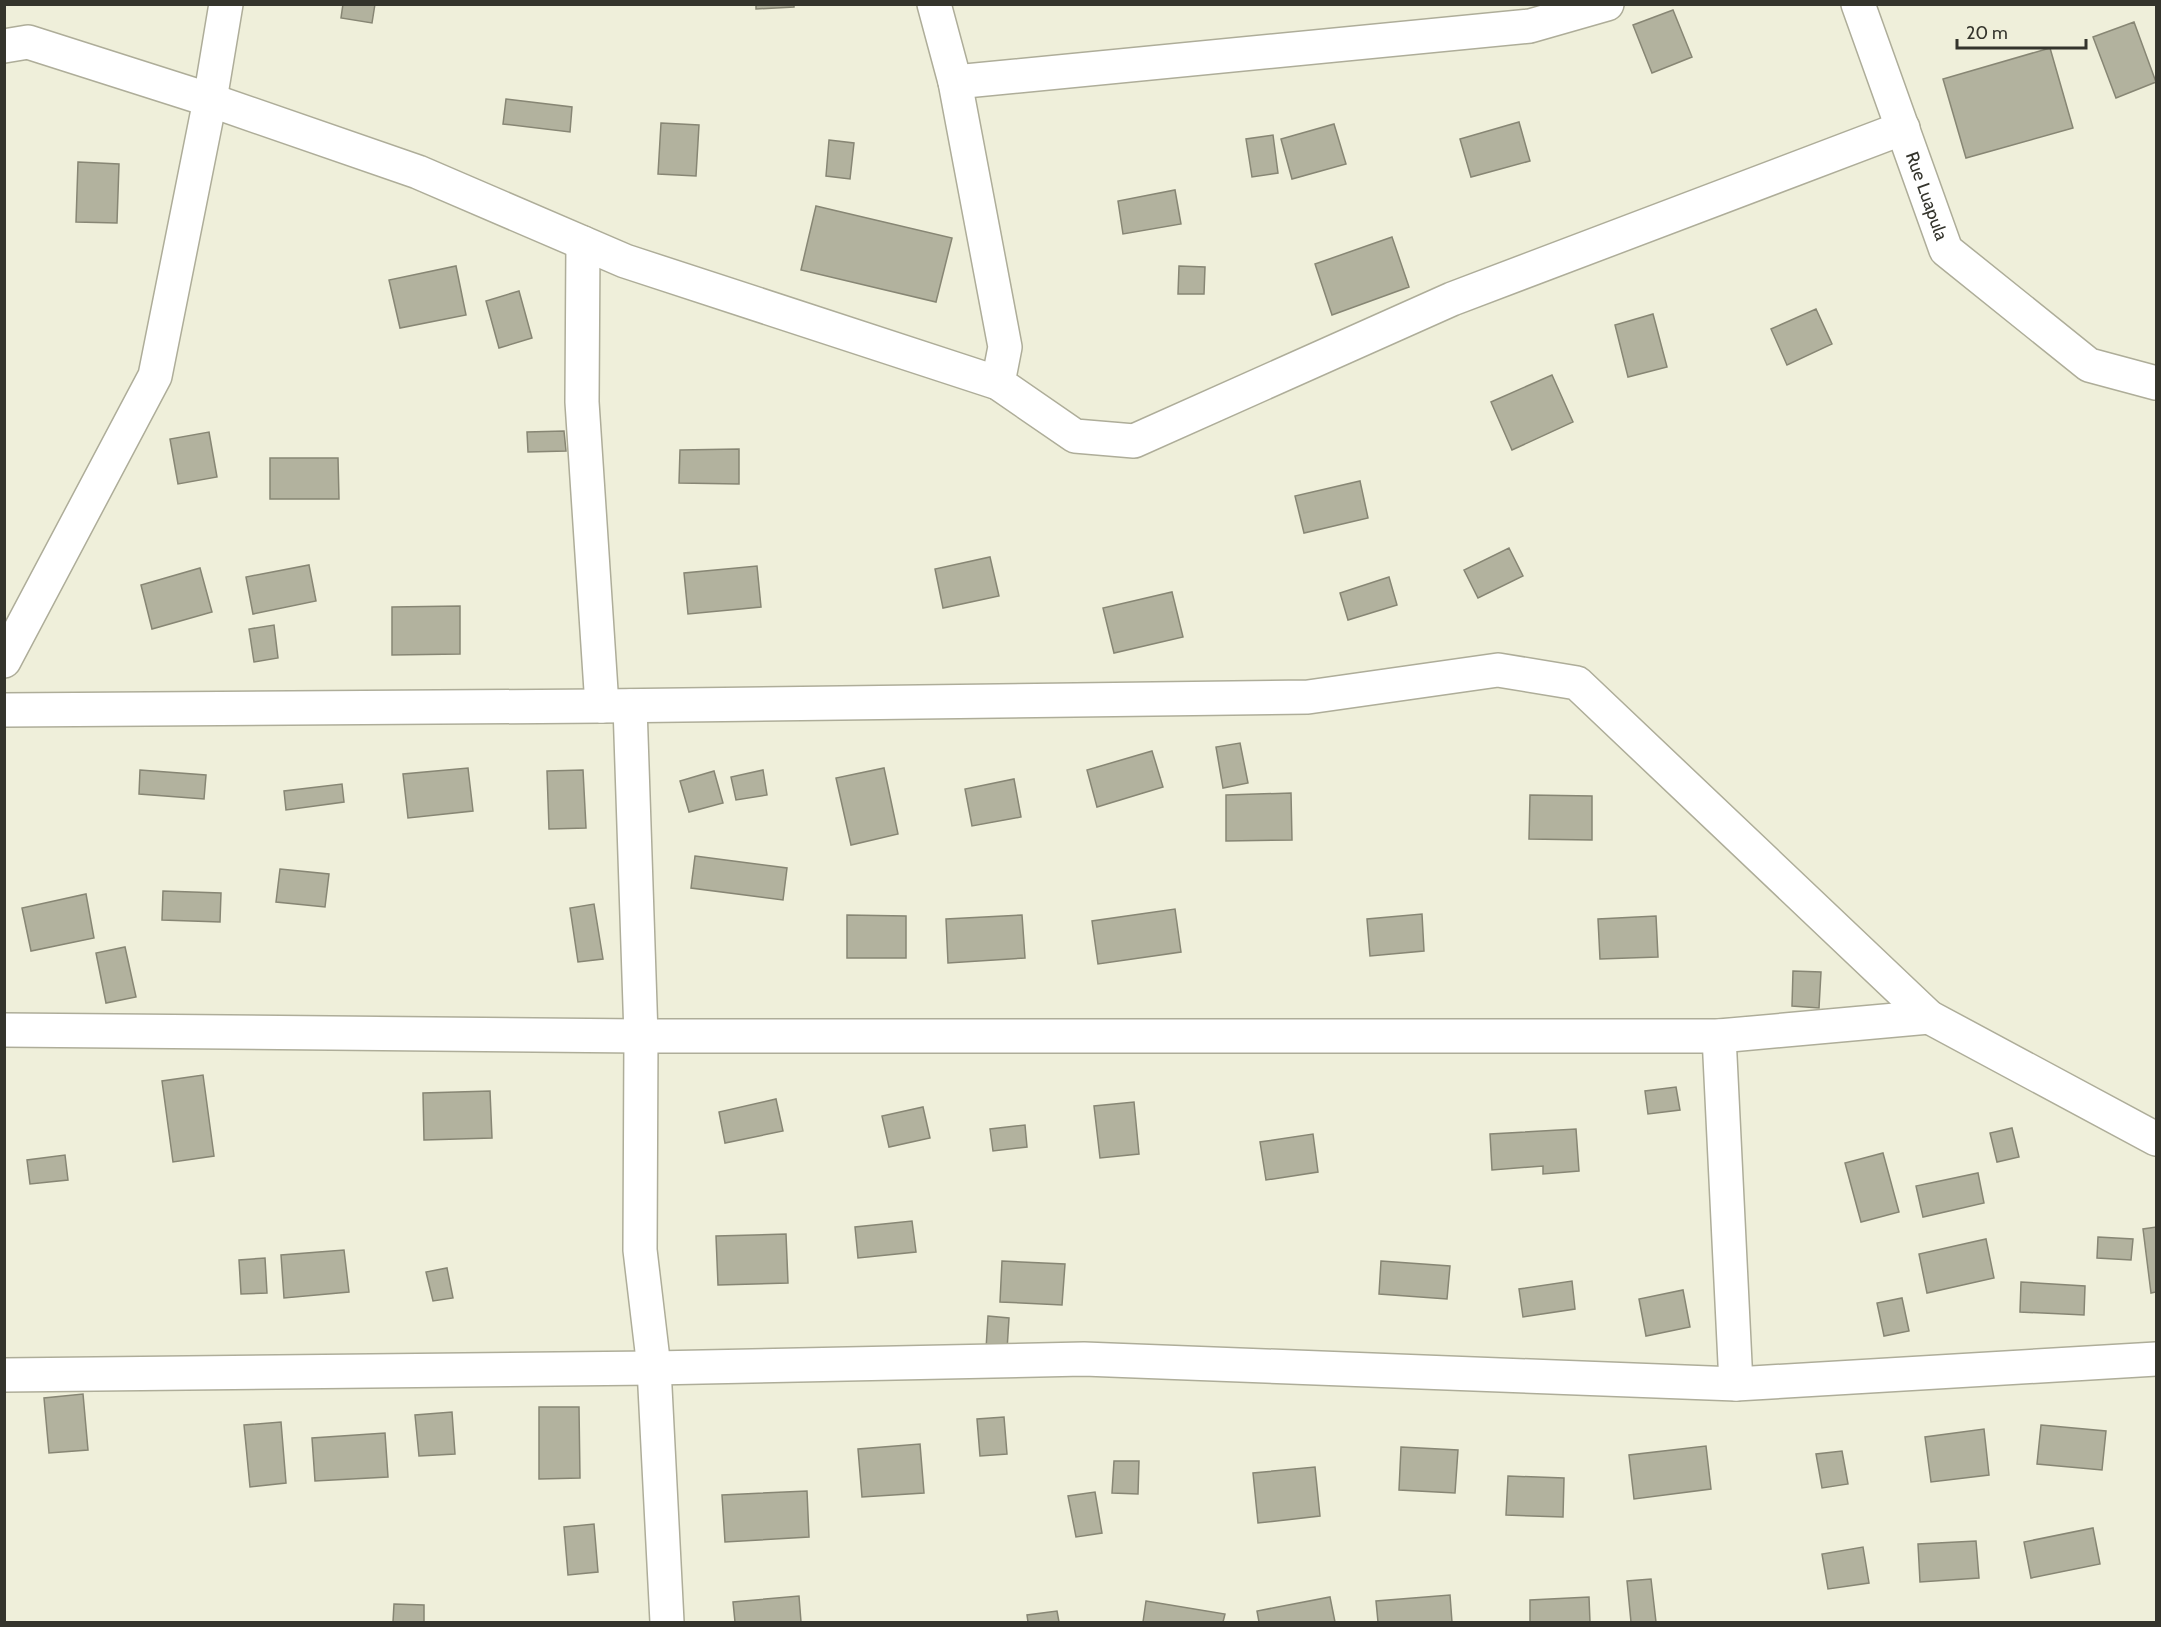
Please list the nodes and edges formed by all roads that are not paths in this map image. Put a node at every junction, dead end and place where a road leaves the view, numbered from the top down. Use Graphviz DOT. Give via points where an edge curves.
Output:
graph roads {
  1 [pos="226,4"];
  2 [pos="934,4"];
  3 [pos="1607,4"];
  4 [pos="1858,4"];
  5 [pos="4,46"];
  6 [pos="955,82"];
  7 [pos="210,100"];
  8 [pos="1903,128"];
  9 [pos="584,243"];
  10 [pos="998,383"];
  11 [pos="2157,383"];
  12 [pos="4,661"];
  13 [pos="616,706"];
  14 [pos="4,710"];
  15 [pos="1929,1017"];
  16 [pos="4,1030"];
  17 [pos="641,1036"];
  18 [pos="1719,1036"];
  19 [pos="2157,1139"];
  20 [pos="2157,1359"];
  21 [pos="654,1368"];
  22 [pos="4,1375"];
  23 [pos="1736,1384"];
  24 [pos="667,1623"];
  1 -- 7 [label="street"];
  2 -- 6 [label="street"];
  3 -- 6 [label="street" via="1530,26"];
  4 -- 8 [label="street, Rue Luapula"];
  5 -- 7 [label="street" via="28,42"];
  6 -- 10 [label="street" via="1005,347"];
  7 -- 9 [label="street" via="418,172"];
  7 -- 12 [label="street" via="155,376"];
  8 -- 10 [label="street" via="1452,298 1134,441 1075,436"];
  8 -- 11 [label="street, Rue Luapula" via="1946,250 2089,365"];
  9 -- 10 [label="street" via="625,261"];
  9 -- 13 [label="street" via="582,402"];
  13 -- 14 [label="street"];
  13 -- 15 [label="street" via="1308,697 1498,669 1577,683"];
  13 -- 17 [label="street"];
  15 -- 18 [label="street"];
  15 -- 19 [label="street"];
  16 -- 17 [label="street"];
  17 -- 18 [label="street"];
  17 -- 21 [label="street" via="640,1250"];
  18 -- 23 [label="street"];
  20 -- 23 [label="street"];
  21 -- 22 [label="street"];
  21 -- 23 [label="street" via="1084,1359"];
  21 -- 24 [label="street"];
}
